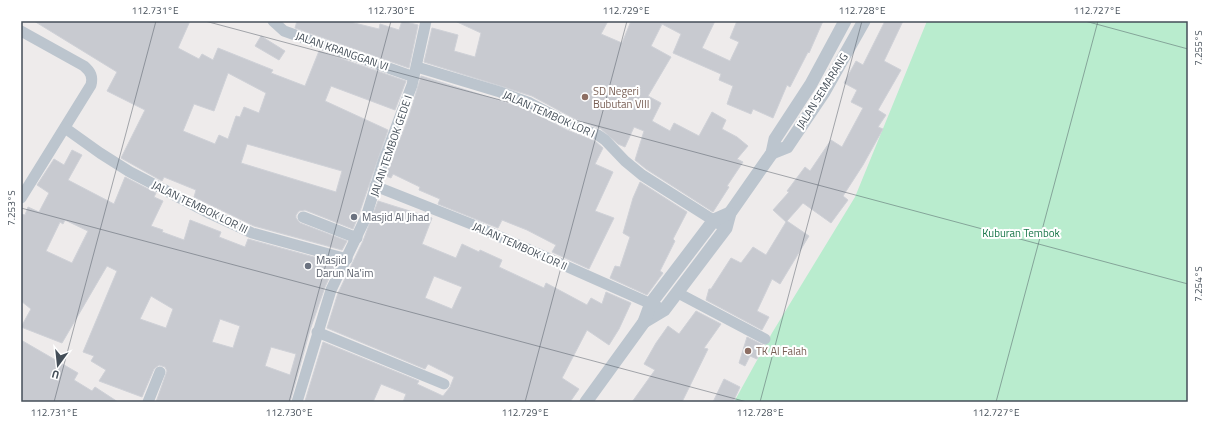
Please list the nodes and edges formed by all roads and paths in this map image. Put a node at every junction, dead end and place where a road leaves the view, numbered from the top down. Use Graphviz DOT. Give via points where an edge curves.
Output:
graph roads {
  1 [pos="273,21"];
  2 [pos="426,21"];
  3 [pos="845,21"];
  4 [pos="864,21"];
  5 [pos="21,32"];
  6 [pos="415,72"];
  7 [pos="65,128"];
  8 [pos="772,153"];
  9 [pos="376,186"];
  10 [pos="21,198"];
  11 [pos="730,213"];
  12 [pos="302,217"];
  13 [pos="714,220"];
  14 [pos="726,228"];
  15 [pos="357,238"];
  16 [pos="346,259"];
  17 [pos="678,293"];
  18 [pos="651,303"];
  19 [pos="664,310"];
  20 [pos="644,322"];
  21 [pos="317,332"];
  22 [pos="765,339"];
  23 [pos="160,372"];
  24 [pos="444,384"];
  25 [pos="148,402"];
  26 [pos="297,402"];
  27 [pos="586,402"];
  1 -- 6 [label="street, JALAN KRANGGAN VI" via="284,31"];
  2 -- 6 [label="street, JALAN TEMBOK GEDE I"];
  3 -- 8 [label="street, JALAN SEMARANG" via="811,84 775,138"];
  4 -- 8 [label="street, JALAN SEMARANG" via="824,92 787,147"];
  5 -- 7 [label="street" via="89,70 91,85"];
  6 -- 9 [label="street, JALAN TEMBOK GEDE I"];
  6 -- 13 [label="street, JALAN TEMBOK LOR I" via="500,92 598,135 642,175"];
  7 -- 10 [label="street"];
  7 -- 16 [label="street, JALAN TEMBOK LOR III" via="130,172 217,217 252,233"];
  8 -- 11 [label="street, JALAN SEMARANG"];
  9 -- 15 [label="street, JALAN TEMBOK GEDE I"];
  9 -- 18 [label="street, JALAN TEMBOK LOR II" via="471,224"];
  11 -- 13 [label="street, JALAN SEMARANG"];
  11 -- 14 [label="street, JALAN SEMARANG"];
  12 -- 15 [label="street"];
  13 -- 14 [label="street, JALAN TEMBOK LOR I"];
  13 -- 18 [label="street, JALAN SEMARANG"];
  14 -- 17 [label="street, JALAN SEMARANG"];
  15 -- 16 [label="street, JALAN TEMBOK GEDE I"];
  16 -- 21 [label="street, JALAN TEMBOK GEDE I" via="331,290"];
  17 -- 19 [label="street, JALAN SEMARANG"];
  17 -- 22 [label="street"];
  18 -- 19 [label="street, JALAN TEMBOK LOR II"];
  18 -- 20 [label="street, JALAN SEMARANG"];
  19 -- 20 [label="street, JALAN SEMARANG"];
  20 -- 27 [label="street, JALAN SEMARANG"];
  21 -- 24 [label="street"];
  21 -- 26 [label="street, JALAN TEMBOK GEDE I"];
  23 -- 25 [label="street"];
}
